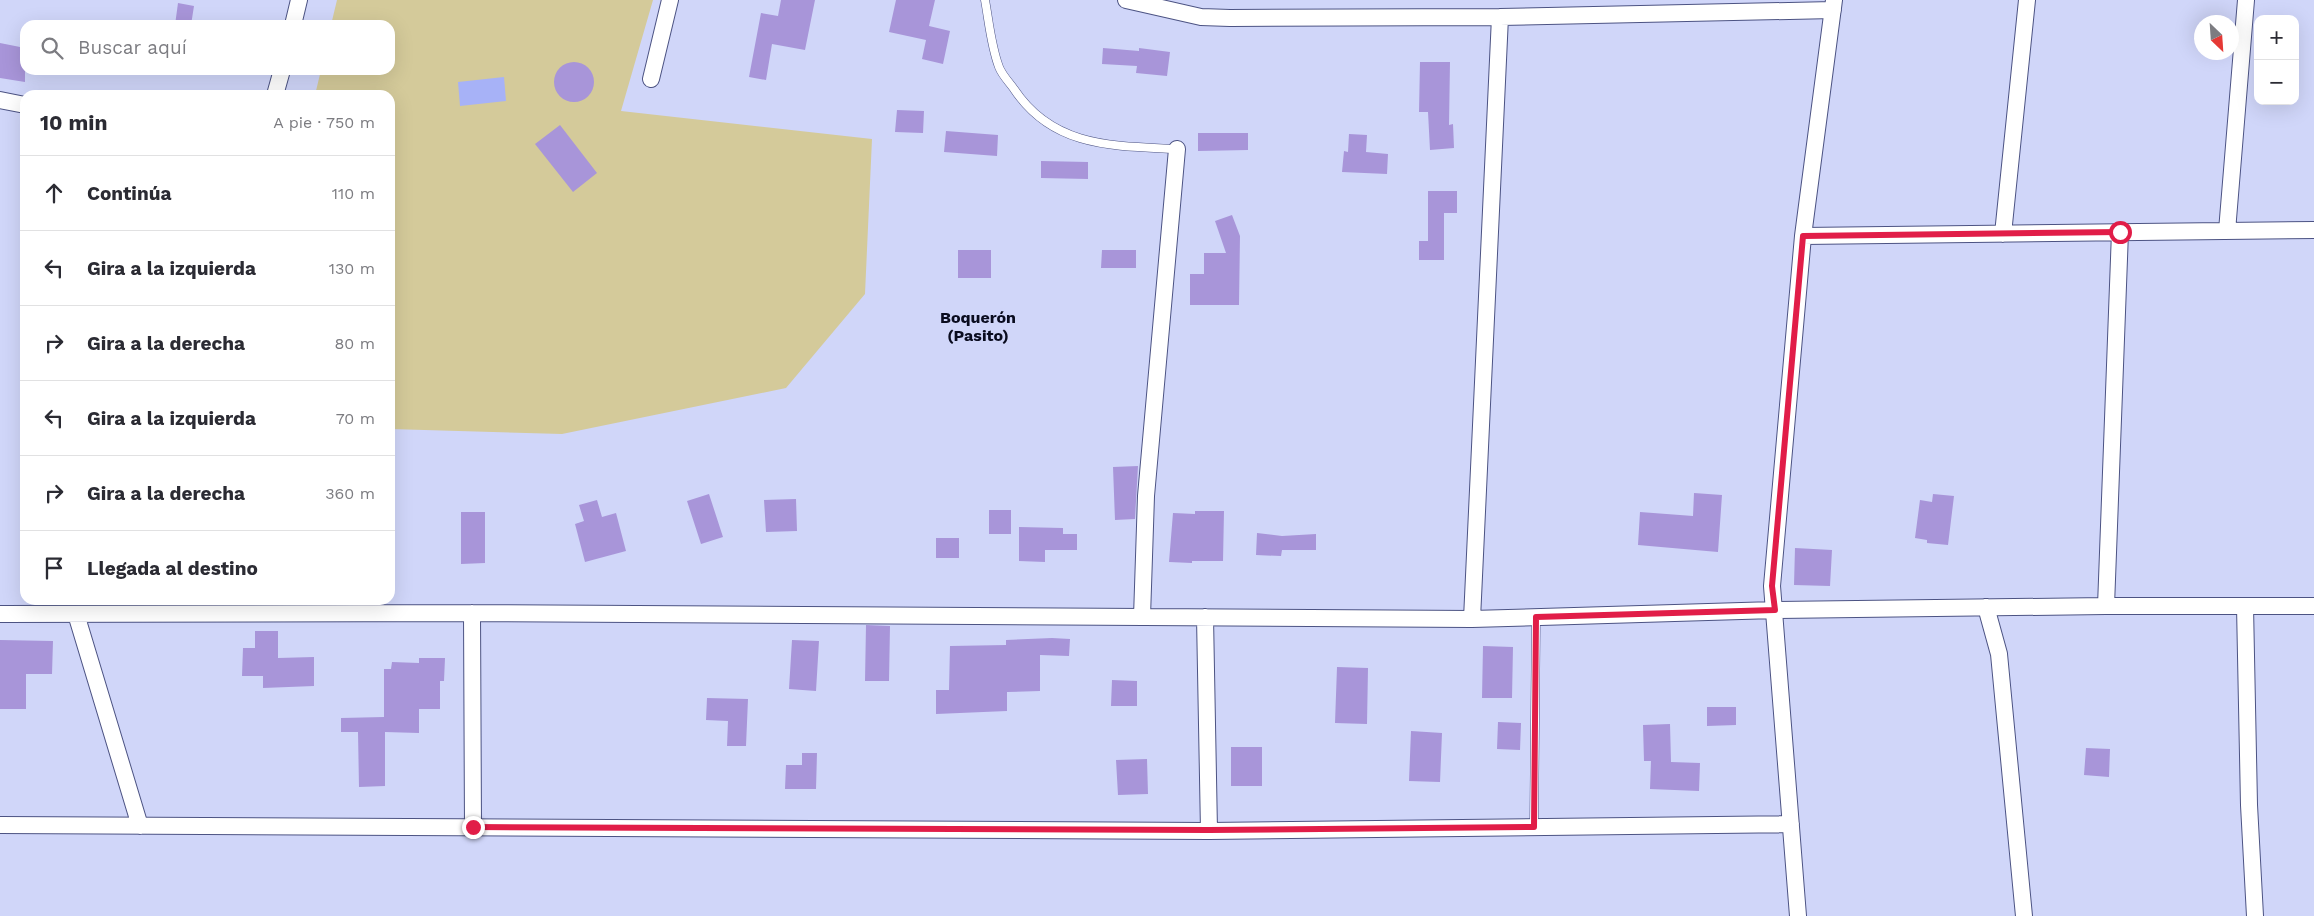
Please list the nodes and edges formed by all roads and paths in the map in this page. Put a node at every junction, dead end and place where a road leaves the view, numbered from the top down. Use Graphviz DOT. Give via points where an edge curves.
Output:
graph roads {
  1 [pos="299,0"];
  2 [pos="670,0"];
  3 [pos="985,0"];
  4 [pos="1126,0"];
  5 [pos="2027,0"];
  6 [pos="2246,0"];
  7 [pos="1833,5"];
  8 [pos="1500,17"];
  9 [pos="294,20"];
  10 [pos="281,75"];
  11 [pos="651,79"];
  12 [pos="276,90"];
  13 [pos="0,100"];
  14 [pos="20,104"];
  15 [pos="1177,149"];
  16 [pos="2314,230"];
  17 [pos="2227,231"];
  18 [pos="2120,232"];
  19 [pos="2003,234"];
  20 [pos="1803,236"];
  21 [pos="2106,606"];
  22 [pos="2245,606"];
  23 [pos="2314,606"];
  24 [pos="1986,608"];
  25 [pos="1775,610"];
  26 [pos="472,613"];
  27 [pos="0,614"];
  28 [pos="76,614"];
  29 [pos="1142,617"];
  30 [pos="1205,617"];
  31 [pos="1536,617"];
  32 [pos="1472,619"];
  33 [pos="1791,824"];
  34 [pos="0,826"];
  35 [pos="140,826"];
  36 [pos="473,827"];
  37 [pos="1534,827"];
  38 [pos="1209,830"];
  39 [pos="1798,916"];
  40 [pos="2024,916"];
  41 [pos="2255,916"];
  1 -- 9 [label="street"];
  2 -- 11 [label="street"];
  3 -- 15 [label="lane" via="1000,68 1020,98 1043,122 1077,139 1115,146"];
  4 -- 8 [label="street" via="1201,17"];
  5 -- 19 [label="street"];
  6 -- 17 [label="street"];
  7 -- 8 [label="street"];
  7 -- 20 [label="street"];
  8 -- 32 [label="street"];
  10 -- 12 [label="street"];
  13 -- 14 [label="street"];
  15 -- 29 [label="street" via="1146,496"];
  16 -- 17 [label="street"];
  17 -- 18 [label="street"];
  18 -- 19 [label="street"];
  18 -- 21 [label="street"];
  19 -- 20 [label="street"];
  20 -- 25 [label="street" via="1772,586"];
  21 -- 22 [label="street"];
  21 -- 24 [label="street"];
  22 -- 23 [label="street"];
  22 -- 41 [label="street"];
  24 -- 25 [label="street"];
  24 -- 40 [label="street" via="1999,654"];
  25 -- 31 [label="street"];
  25 -- 33 [label="street"];
  26 -- 28 [label="street"];
  26 -- 29 [label="street"];
  26 -- 36 [label="street"];
  27 -- 28 [label="street"];
  28 -- 35 [label="street"];
  29 -- 30 [label="street"];
  30 -- 32 [label="street"];
  30 -- 38 [label="street"];
  31 -- 32 [label="street"];
  31 -- 37 [label="lane"];
  33 -- 37 [label="street"];
  33 -- 39 [label="street"];
  34 -- 35 [label="street"];
  35 -- 36 [label="street"];
  36 -- 38 [label="street"];
  37 -- 38 [label="street"];
}
